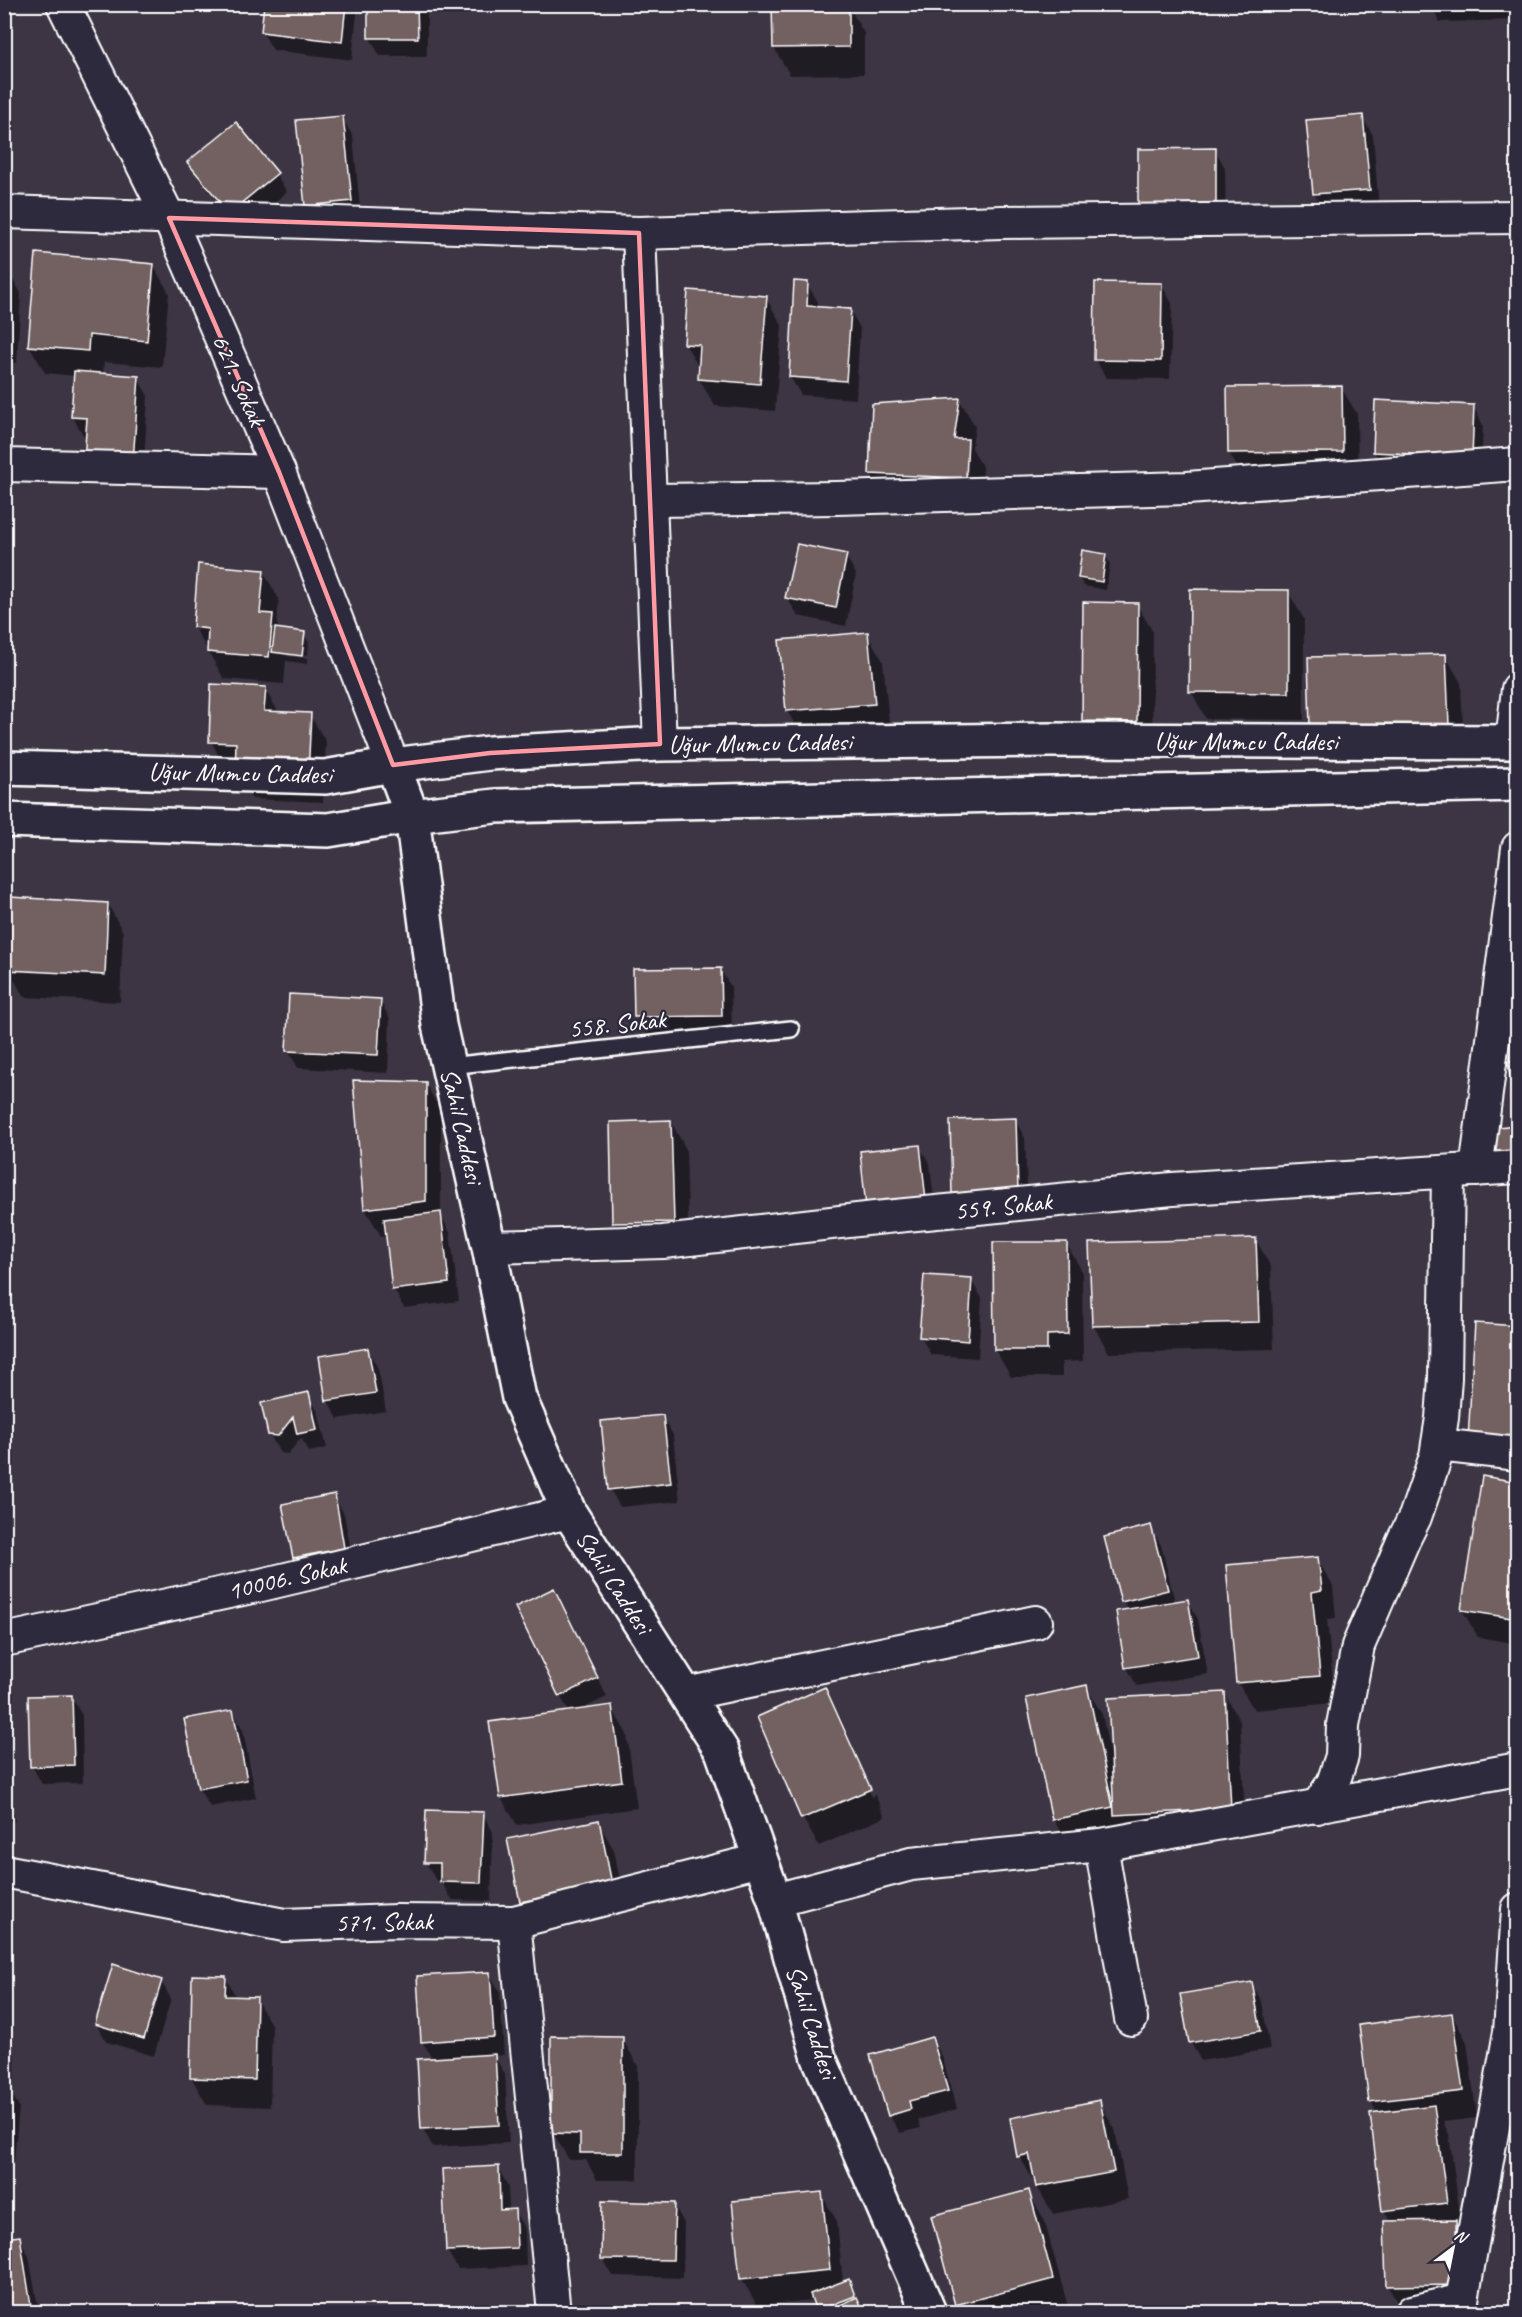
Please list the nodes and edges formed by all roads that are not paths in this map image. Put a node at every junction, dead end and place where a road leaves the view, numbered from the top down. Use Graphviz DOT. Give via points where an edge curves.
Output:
graph roads {
  1 [pos="63,4"];
  2 [pos="4,212"];
  3 [pos="1518,217"];
  4 [pos="169,218"];
  5 [pos="639,233"];
  6 [pos="1518,464"];
  7 [pos="4,465"];
  8 [pos="279,472"];
  9 [pos="651,500"];
  10 [pos="1518,688"];
  11 [pos="1515,742"];
  12 [pos="660,744"];
  13 [pos="393,765"];
  14 [pos="4,768"];
  15 [pos="1518,784"];
  16 [pos="412,816"];
  17 [pos="4,820"];
  18 [pos="1518,849"];
  19 [pos="791,1029"];
  20 [pos="448,1066"];
  21 [pos="1518,1167"];
  22 [pos="1462,1171"];
  23 [pos="489,1247"];
  24 [pos="1438,1445"];
  25 [pos="1518,1454"];
  26 [pos="569,1512"];
  27 [pos="1036,1622"];
  28 [pos="4,1640"];
  29 [pos="686,1694"];
  30 [pos="1518,1769"];
  31 [pos="1317,1807"];
  32 [pos="1101,1845"];
  33 [pos="760,1860"];
  34 [pos="4,1871"];
  35 [pos="775,1900"];
  36 [pos="1518,1909"];
  37 [pos="514,1922"];
  38 [pos="1131,2019"];
  39 [pos="1510,2072"];
  40 [pos="1463,2306"];
  41 [pos="554,2313"];
  42 [pos="929,2313"];
  43 [pos="1412,2313"];
  1 -- 4 [label="street, 621. Sokak"];
  2 -- 4 [label="street"];
  3 -- 5 [label="street" via="1002,222"];
  4 -- 5 [label="street"];
  4 -- 8 [label="street, 621. Sokak"];
  5 -- 9 [label="street"];
  6 -- 9 [label="street" via="1187,488"];
  7 -- 8 [label="street"];
  8 -- 13 [label="street, 621. Sokak"];
  9 -- 12 [label="street"];
  10 -- 11 [label="street"];
  11 -- 12 [label="street, Uğur Mumcu Caddesi" via="1051,740"];
  12 -- 13 [label="street, Uğur Mumcu Caddesi" via="490,753"];
  13 -- 14 [label="street, Uğur Mumcu Caddesi" via="325,777"];
  13 -- 16 [label="street, Sahil Caddesi"];
  15 -- 16 [label="street, Uğur Mumcu Caddesi" via="495,806"];
  16 -- 17 [label="street, Uğur Mumcu Caddesi" via="328,830"];
  16 -- 20 [label="street, Sahil Caddesi" via="439,1025"];
  18 -- 22 [label="street"];
  19 -- 20 [label="lane, 558. Sokak"];
  20 -- 23 [label="street, Sahil Caddesi"];
  21 -- 22 [label="street, 559. Sokak"];
  22 -- 23 [label="street, 559. Sokak" via="1172,1189 663,1242"];
  22 -- 24 [label="street"];
  23 -- 26 [label="street, Sahil Caddesi" via="519,1398"];
  24 -- 25 [label="street"];
  24 -- 31 [label="street" via="1421,1502 1358,1646 1343,1725 1342,1756 1333,1783"];
  26 -- 28 [label="street, 10006. Sokak" via="261,1585"];
  26 -- 29 [label="street, Sahil Caddesi"];
  27 -- 29 [label="street"];
  29 -- 33 [label="street, Sahil Caddesi" via="722,1751"];
  30 -- 31 [label="street"];
  31 -- 32 [label="street"];
  32 -- 35 [label="street" via="911,1864"];
  32 -- 38 [label="street"];
  33 -- 35 [label="street, Sahil Caddesi"];
  33 -- 37 [label="street, 571. Sokak"];
  34 -- 37 [label="street, 571. Sokak" via="284,1925"];
  35 -- 42 [label="street, Sahil Caddesi" via="819,2058"];
  36 -- 39 [label="street"];
  37 -- 41 [label="street"];
  39 -- 40 [label="street"];
  40 -- 43 [label="street"];
}
